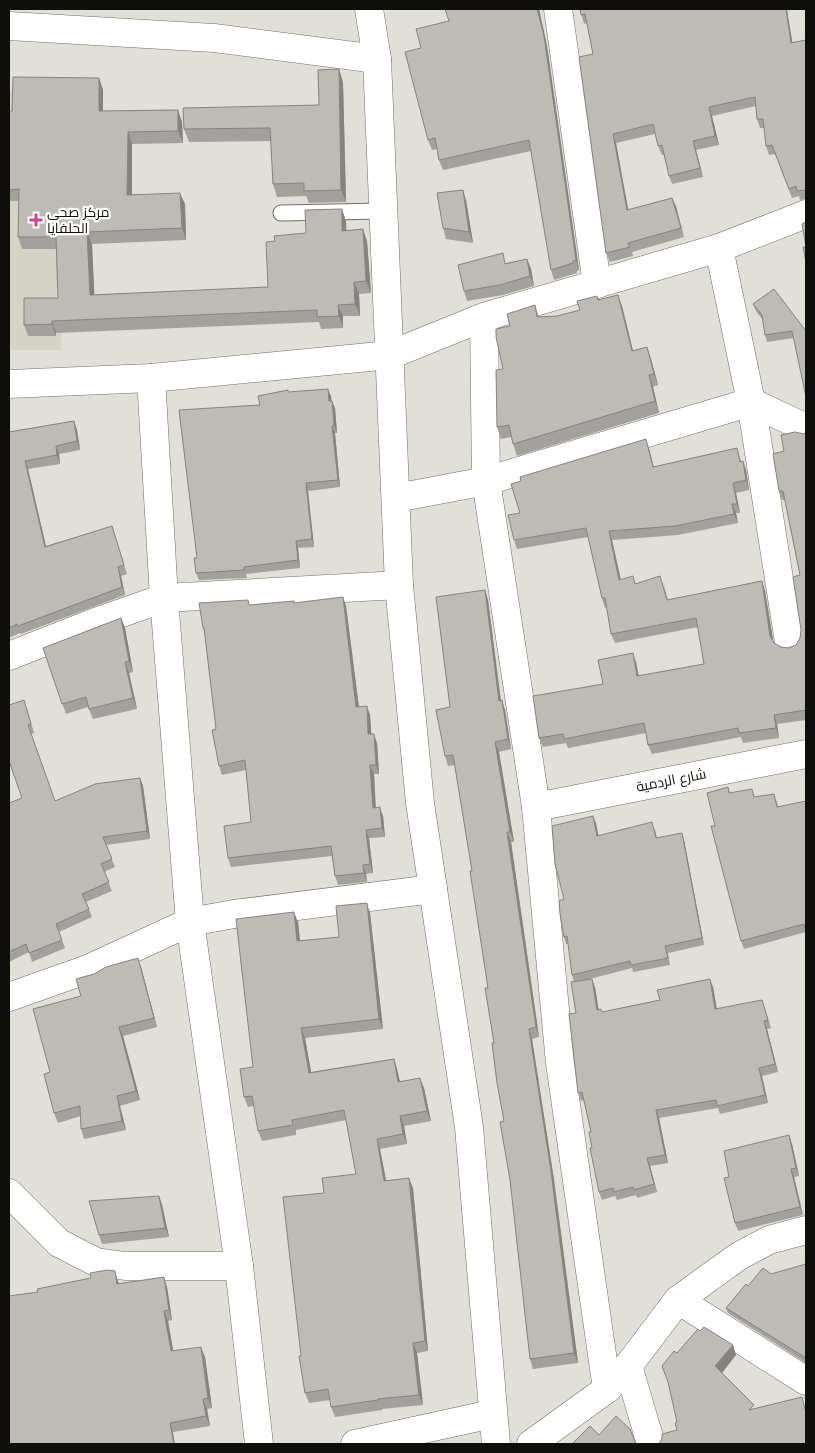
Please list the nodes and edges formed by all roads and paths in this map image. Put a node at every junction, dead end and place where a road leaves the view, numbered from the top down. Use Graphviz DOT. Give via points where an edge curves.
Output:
graph roads {
  1 [pos="370,9"];
  2 [pos="558,9"];
  3 [pos="9,26"];
  4 [pos="377,59"];
  5 [pos="383,211"];
  6 [pos="281,213"];
  7 [pos="806,214"];
  8 [pos="719,248"];
  9 [pos="597,284"];
  10 [pos="484,317"];
  11 [pos="390,355"];
  12 [pos="151,378"];
  13 [pos="9,384"];
  14 [pos="752,402"];
  15 [pos="806,428"];
  16 [pos="486,481"];
  17 [pos="396,498"];
  18 [pos="399,585"];
  19 [pos="164,598"];
  20 [pos="789,642"];
  21 [pos="9,656"];
  22 [pos="806,754"];
  23 [pos="536,807"];
  24 [pos="433,889"];
  25 [pos="190,922"];
  26 [pos="9,997"];
  27 [pos="9,1192"];
  28 [pos="806,1230"];
  29 [pos="239,1266"];
  30 [pos="678,1300"];
  31 [pos="628,1366"];
  32 [pos="806,1381"];
  33 [pos="607,1389"];
  34 [pos="492,1414"];
  35 [pos="259,1444"];
  36 [pos="355,1444"];
  37 [pos="496,1444"];
  38 [pos="531,1444"];
  39 [pos="651,1444"];
  1 -- 4 [label="street"];
  2 -- 9 [label="street"];
  3 -- 4 [label="street" via="214,38"];
  4 -- 5 [label="street"];
  5 -- 6 [label="lane"];
  5 -- 11 [label="street"];
  7 -- 8 [label="street"];
  8 -- 9 [label="street"];
  8 -- 14 [label="street"];
  9 -- 10 [label="street"];
  10 -- 11 [label="street"];
  10 -- 16 [label="street"];
  11 -- 12 [label="street"];
  11 -- 17 [label="street"];
  12 -- 13 [label="street"];
  12 -- 19 [label="street"];
  14 -- 15 [label="street"];
  14 -- 16 [label="street"];
  14 -- 20 [label="street"];
  16 -- 17 [label="street"];
  16 -- 23 [label="street"];
  17 -- 18 [label="street"];
  18 -- 19 [label="street"];
  18 -- 24 [label="street" via="420,803"];
  19 -- 21 [label="street"];
  19 -- 25 [label="street"];
  22 -- 23 [label="street, شارع الردمية"];
  23 -- 33 [label="street" via="560,1063"];
  24 -- 25 [label="street"];
  24 -- 34 [label="street" via="470,1127"];
  25 -- 26 [label="street" via="88,969"];
  25 -- 29 [label="street"];
  27 -- 29 [label="street" via="59,1243 96,1262 125,1266"];
  28 -- 30 [label="street" via="769,1240 739,1256"];
  29 -- 35 [label="street"];
  30 -- 31 [label="street"];
  30 -- 32 [label="street"];
  31 -- 33 [label="street"];
  31 -- 39 [label="street"];
  33 -- 38 [label="street"];
  34 -- 36 [label="street"];
  34 -- 37 [label="street"];
}
